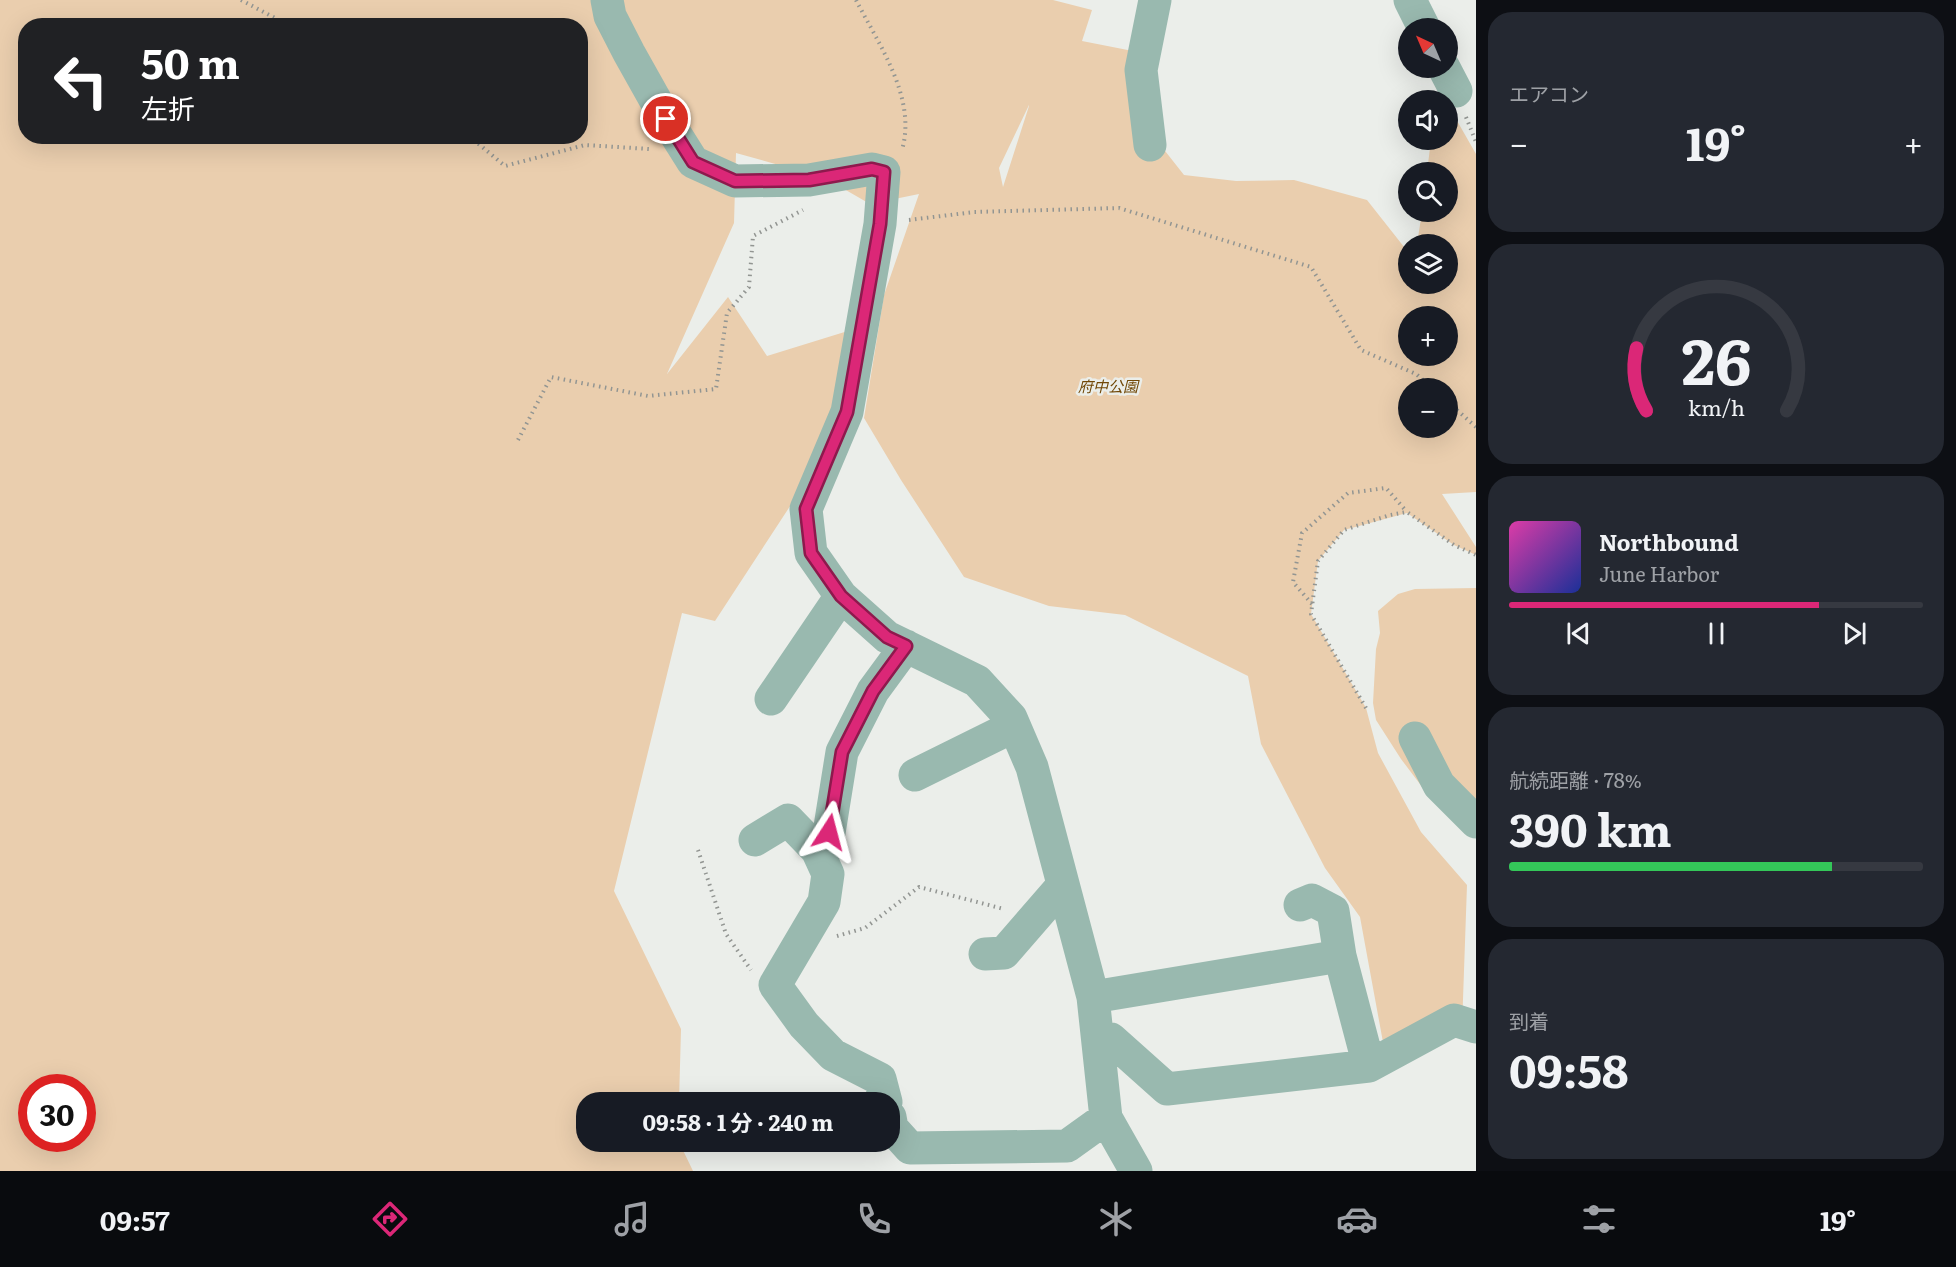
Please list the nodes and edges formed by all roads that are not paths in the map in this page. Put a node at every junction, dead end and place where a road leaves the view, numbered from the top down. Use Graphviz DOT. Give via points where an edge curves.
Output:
graph roads {
  1 [pos="1155,0"];
  2 [pos="1410,0"];
  3 [pos="611,2"];
  4 [pos="1419,18"];
  5 [pos="1150,145"];
  6 [pos="841,596"];
  7 [pos="906,646"];
  8 [pos="771,699"];
  9 [pos="1014,726"];
  10 [pos="1415,738"];
  11 [pos="915,775"];
  12 [pos="1476,822"];
  13 [pos="755,840"];
  14 [pos="817,850"];
  15 [pos="1063,885"];
  16 [pos="1300,905"];
  17 [pos="985,954"];
  18 [pos="1340,956"];
  19 [pos="1093,997"];
  20 [pos="1476,1027"];
  21 [pos="1098,1043"];
  22 [pos="1369,1066"];
  23 [pos="883,1092"];
  24 [pos="1106,1118"];
  25 [pos="900,1137"];
  26 [pos="1136,1171"];
  1 -- 5 [label="street" via="1141,70"];
  2 -- 4 [label="street"];
  3 -- 6 [label="street" via="610,16 693,162 735,181 809,180 872,169 884,172 880,224 847,412 806,509 811,553"];
  6 -- 7 [label="street" via="887,637"];
  6 -- 8 [label="street"];
  7 -- 9 [label="street" via="977,681"];
  7 -- 14 [label="street" via="873,691 842,752 829,832"];
  9 -- 11 [label="street"];
  9 -- 15 [label="street" via="1032,767"];
  10 -- 12 [label="street" via="1439,785"];
  13 -- 14 [label="street" via="788,820"];
  14 -- 23 [label="street" via="828,874 824,902 775,985 804,1025 833,1054 880,1080"];
  15 -- 17 [label="street" via="1004,953"];
  15 -- 19 [label="street"];
  16 -- 18 [label="street" via="1311,900 1333,911"];
  18 -- 19 [label="street"];
  18 -- 22 [label="street"];
  19 -- 21 [label="street"];
  20 -- 22 [label="street" via="1454,1020"];
  21 -- 22 [label="street" via="1112,1039 1167,1089"];
  21 -- 24 [label="street"];
  24 -- 25 [label="street" via="1067,1146 910,1148"];
  24 -- 26 [label="street"];
}
